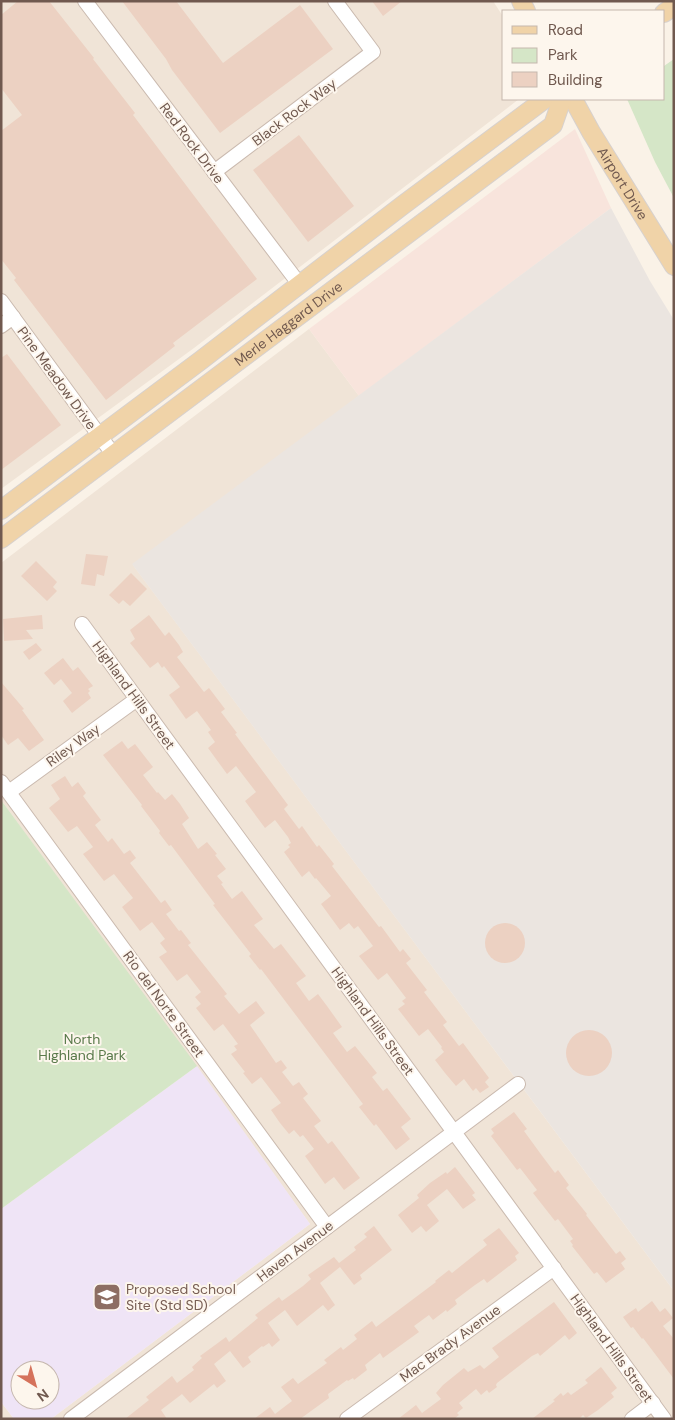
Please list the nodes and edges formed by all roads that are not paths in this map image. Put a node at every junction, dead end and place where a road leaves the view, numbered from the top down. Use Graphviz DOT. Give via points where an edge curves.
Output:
graph roads {
  1 [pos="85,1"];
  2 [pos="335,1"];
  3 [pos="545,100"];
  4 [pos="562,100"];
  5 [pos="574,100"];
  6 [pos="214,172"];
  7 [pos="674,266"];
  8 [pos="300,285"];
  9 [pos="1,301"];
  10 [pos="13,317"];
  11 [pos="1,326"];
  12 [pos="100,436"];
  13 [pos="113,454"];
  14 [pos="1,510"];
  15 [pos="1,539"];
  16 [pos="82,624"];
  17 [pos="136,698"];
  18 [pos="5,787"];
  19 [pos="518,1084"];
  20 [pos="454,1132"];
  21 [pos="327,1227"];
  22 [pos="554,1268"];
  23 [pos="653,1403"];
  24 [pos="71,1419"];
  25 [pos="347,1419"];
  26 [pos="632,1419"];
  27 [pos="664,1419"];
  1 -- 6 [label="street, Red Rock Drive"];
  2 -- 6 [label="street, Black Rock Way" via="373,52"];
  3 -- 8 [label="main road, Merle Haggard Drive"];
  4 -- 13 [label="main road, Merle Haggard Drive" via="553,125"];
  5 -- 7 [label="main road, Airport Drive"];
  6 -- 8 [label="street, Red Rock Drive"];
  8 -- 12 [label="main road, Merle Haggard Drive"];
  9 -- 10 [label="street, Pine Meadow Drive"];
  10 -- 11 [label="street"];
  10 -- 12 [label="street, Pine Meadow Drive"];
  12 -- 13 [label="street, Pine Meadow Drive"];
  12 -- 14 [label="main road, Merle Haggard Drive"];
  13 -- 15 [label="main road, Merle Haggard Drive"];
  16 -- 17 [label="street, Highland Hills Street"];
  17 -- 18 [label="street, Riley Way"];
  17 -- 20 [label="street, Highland Hills Street"];
  18 -- 21 [label="street, Rio del Norte Street"];
  19 -- 20 [label="street, Haven Avenue"];
  20 -- 21 [label="street, Haven Avenue"];
  20 -- 22 [label="street, Highland Hills Street"];
  21 -- 24 [label="street, Haven Avenue"];
  22 -- 23 [label="street, Highland Hills Street"];
  22 -- 25 [label="street, Mac Brady Avenue"];
  23 -- 26 [label="street"];
  23 -- 27 [label="street, Highland Hills Street"];
}
